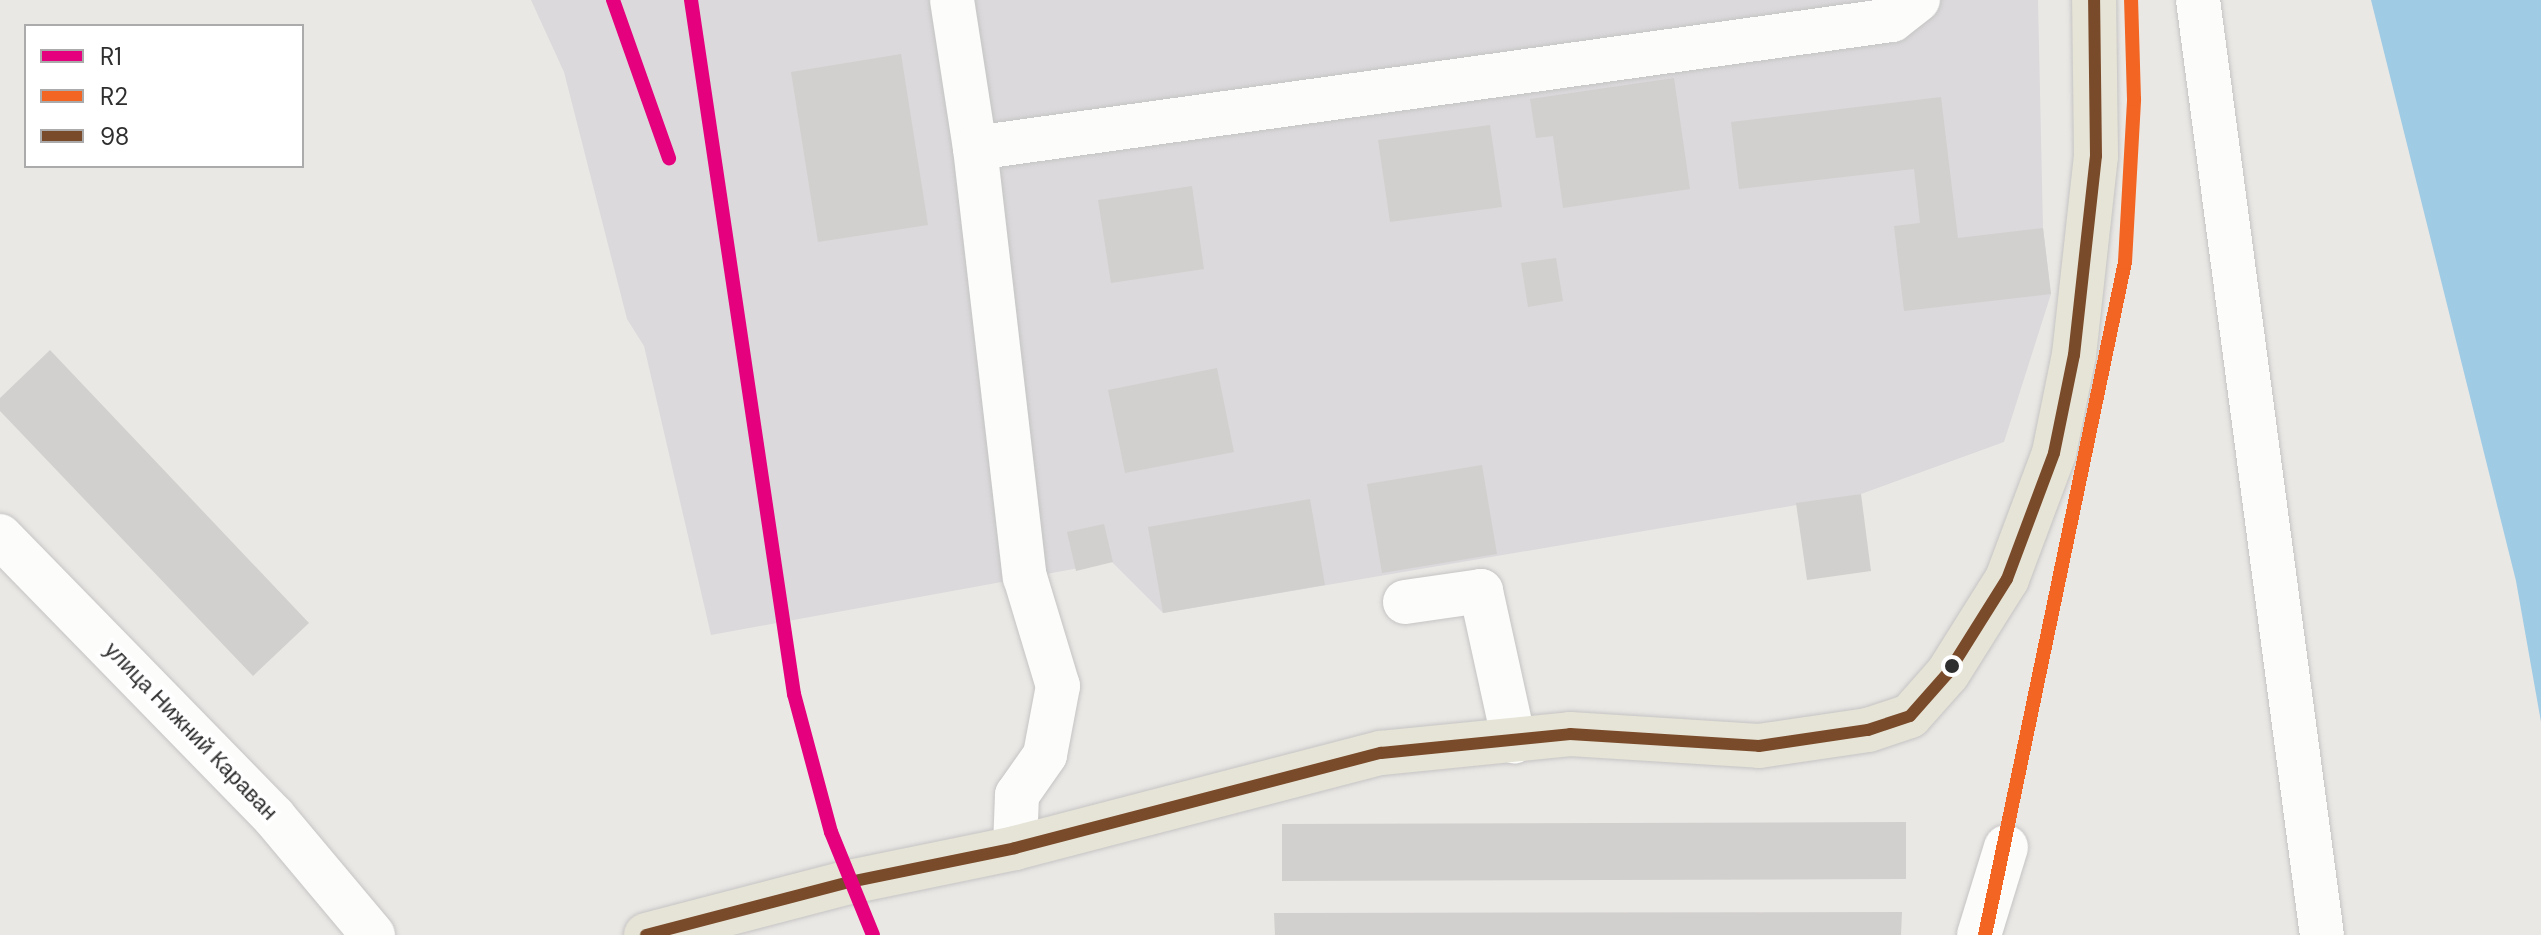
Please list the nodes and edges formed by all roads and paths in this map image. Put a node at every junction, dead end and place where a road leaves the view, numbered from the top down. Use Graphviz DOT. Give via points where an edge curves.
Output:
graph roads {
  1 [pos="952,0"];
  2 [pos="1918,0"];
  3 [pos="2094,0"];
  4 [pos="2198,0"];
  5 [pos="975,148"];
  6 [pos="0,536"];
  7 [pos="1405,602"];
  8 [pos="1514,741"];
  9 [pos="2006,847"];
  10 [pos="1015,848"];
  11 [pos="373,935"];
  12 [pos="646,935"];
  13 [pos="1979,935"];
  14 [pos="2322,935"];
  1 -- 5 [label="street"];
  2 -- 5 [label="street" via="1892,20"];
  3 -- 8 [label="main road" via="2096,156 2074,355 2054,453 2007,579 1948,673 1910,716 1868,730 1759,746 1570,734"];
  4 -- 14 [label="street"];
  5 -- 10 [label="street" via="1025,577 1058,686 1045,755 1017,795"];
  6 -- 11 [label="street, улица Нижний Караван" via="274,817"];
  7 -- 8 [label="street" via="1481,591"];
  8 -- 10 [label="main road" via="1381,753"];
  9 -- 13 [label="street"];
  10 -- 12 [label="main road" via="850,882"];
}
